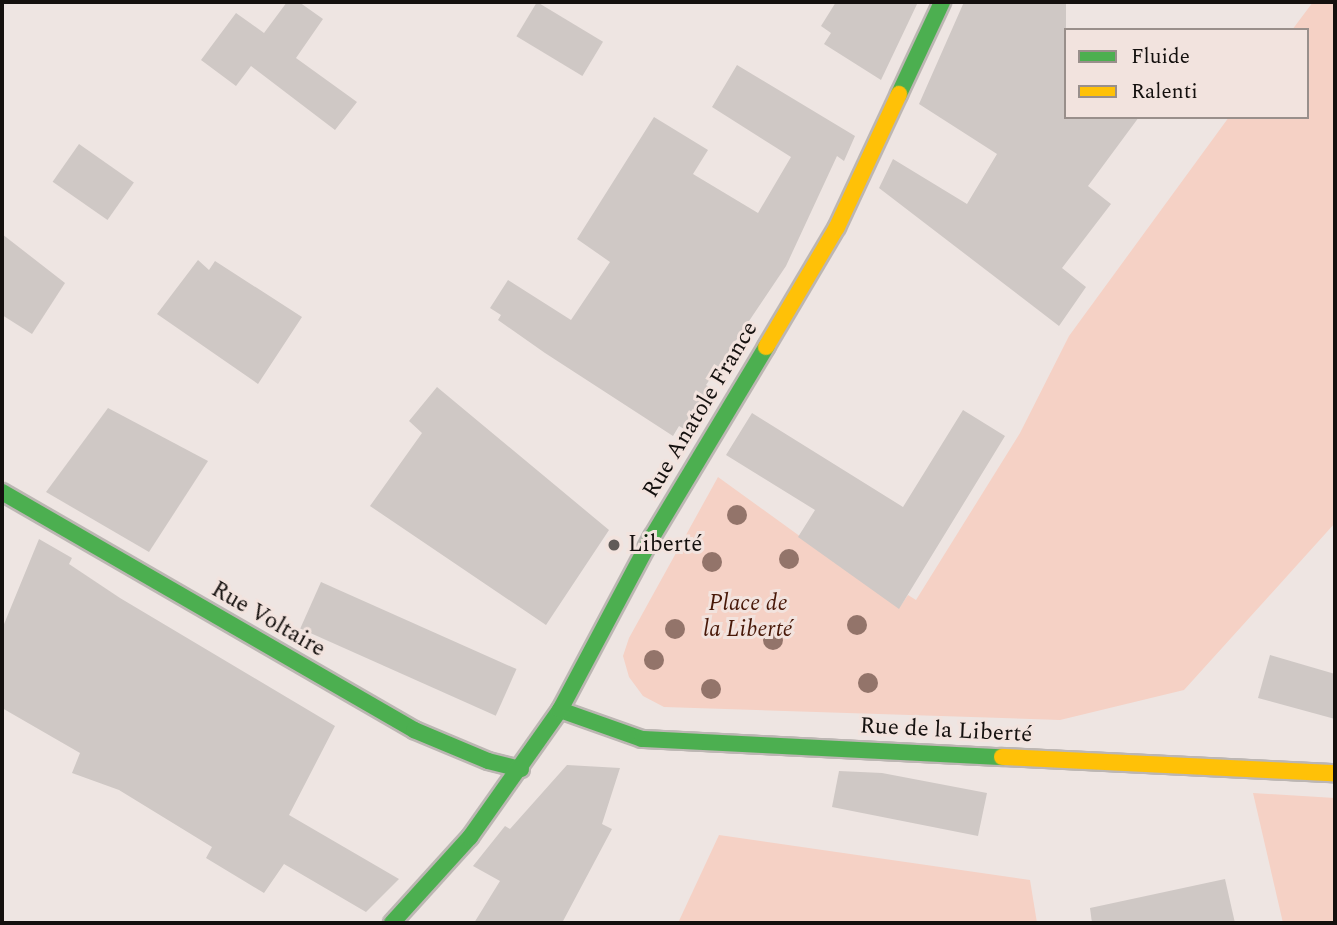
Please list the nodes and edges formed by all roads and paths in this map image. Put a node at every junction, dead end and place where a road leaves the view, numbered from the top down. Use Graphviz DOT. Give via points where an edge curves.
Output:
graph roads {
  1 [pos="942,2"];
  2 [pos="2,492"];
  3 [pos="560,710"];
  4 [pos="521,769"];
  5 [pos="1335,773"];
  6 [pos="392,923"];
  1 -- 3 [label="street, Rue Anatole France" via="837,228 652,537"];
  2 -- 4 [label="street, Rue Voltaire" via="414,730 488,761"];
  3 -- 4 [label="street, Rue Anatole France"];
  3 -- 5 [label="street, Rue de la Liberté" via="642,739"];
  4 -- 6 [label="street, Rue Anatole France" via="470,837"];
}
